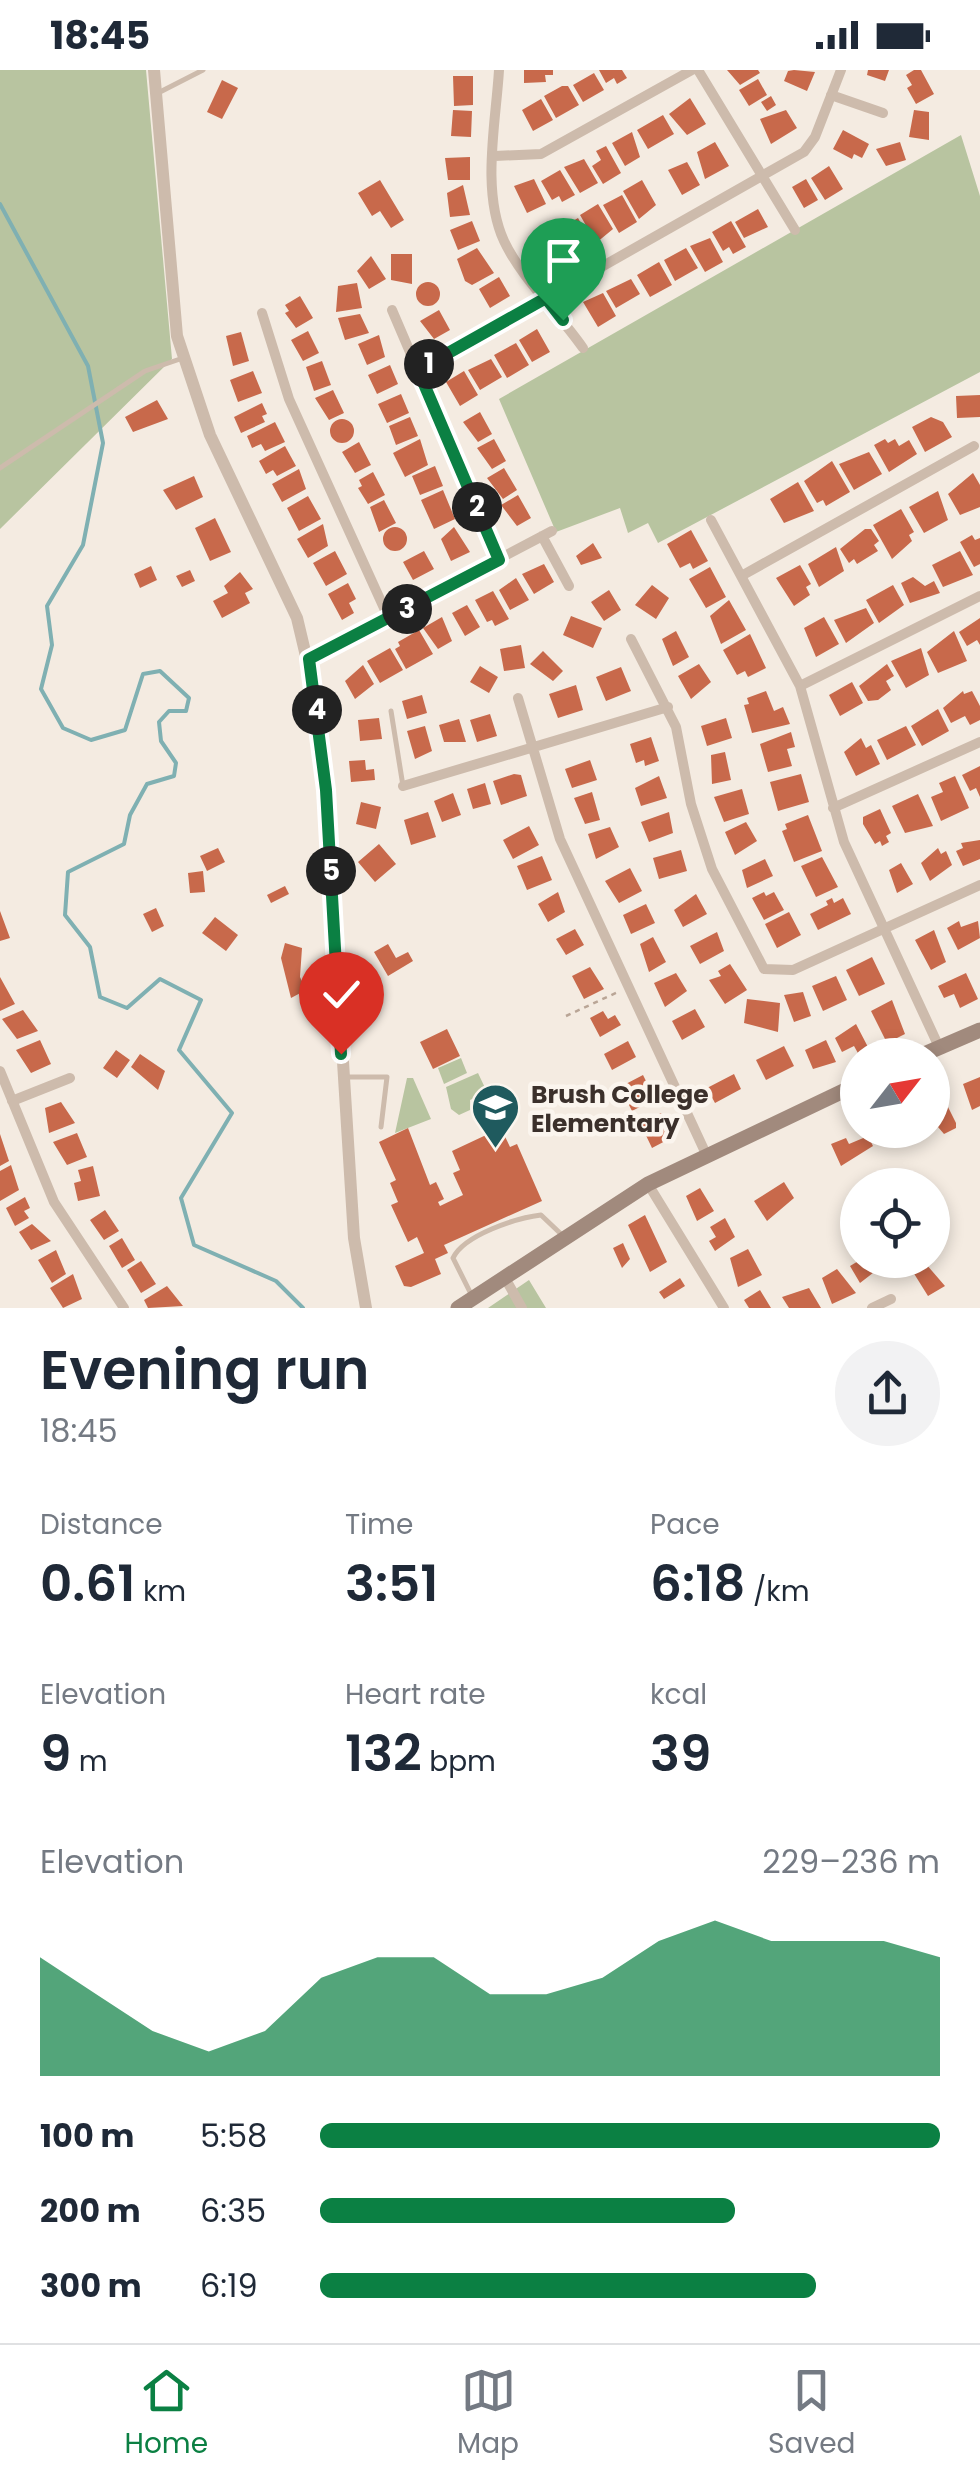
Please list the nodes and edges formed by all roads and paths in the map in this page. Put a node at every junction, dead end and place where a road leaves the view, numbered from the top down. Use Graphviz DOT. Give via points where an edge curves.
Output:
graph roads {
  1 [pos="154,70"];
  2 [pos="204,70"];
  3 [pos="499,70"];
  4 [pos="695,70"];
  5 [pos="841,70"];
  6 [pos="156,94"];
  7 [pos="831,95"];
  8 [pos="882,112"];
  9 [pos="494,156"];
  10 [pos="763,176"];
  11 [pos="795,230"];
  12 [pos="546,298"];
  13 [pos="392,310"];
  14 [pos="262,313"];
  15 [pos="582,348"];
  16 [pos="183,358"];
  17 [pos="418,370"];
  18 [pos="974,446"];
  19 [pos="0,468"];
  20 [pos="712,520"];
  21 [pos="499,560"];
  22 [pos="742,575"];
  23 [pos="569,586"];
  24 [pos="980,596"];
  25 [pos="389,619"];
  26 [pos="630,639"];
  27 [pos="309,659"];
  28 [pos="800,686"];
  29 [pos="518,698"];
  30 [pos="668,707"];
  31 [pos="391,711"];
  32 [pos="980,742"];
  33 [pos="532,747"];
  34 [pos="403,786"];
  35 [pos="833,808"];
  36 [pos="980,885"];
  37 [pos="883,928"];
  38 [pos="628,987"];
  39 [pos="566,1016"];
  40 [pos="980,1030"];
  41 [pos="935,1038"];
  42 [pos="950,1042"];
  43 [pos="0,1071"];
  44 [pos="342,1077"];
  45 [pos="70,1078"];
  46 [pos="840,1092"];
  47 [pos="12,1101"];
  48 [pos="382,1128"];
  49 [pos="706,1154"];
  50 [pos="648,1184"];
  51 [pos="563,1236"];
  52 [pos="505,1278"];
  53 [pos="891,1298"];
  54 [pos="474,1299"];
  55 [pos="124,1308"];
  56 [pos="366,1308"];
  57 [pos="458,1308"];
  58 [pos="522,1308"];
  59 [pos="724,1308"];
  60 [pos="872,1308"];
  1 -- 6 [label="street"];
  2 -- 6 [label="lane"];
  3 -- 9 [label="street"];
  4 -- 9 [label="street" via="541,154"];
  4 -- 10 [label="street"];
  5 -- 7 [label="street"];
  6 -- 16 [label="street" via="170,290"];
  7 -- 8 [label="street"];
  7 -- 10 [label="street" via="804,152"];
  9 -- 12 [label="street" via="493,199 504,240"];
  10 -- 11 [label="street"];
  10 -- 12 [label="street"];
  12 -- 15 [label="street"];
  12 -- 17 [label="street"];
  13 -- 17 [label="street"];
  14 -- 25 [label="street" via="288,399"];
  16 -- 19 [label="lane" via="144,371"];
  16 -- 27 [label="street"];
  17 -- 21 [label="street"];
  18 -- 22 [label="street"];
  20 -- 22 [label="street"];
  21 -- 23 [label="street" via="547,534"];
  21 -- 25 [label="street"];
  22 -- 28 [label="street"];
  24 -- 28 [label="street"];
  25 -- 27 [label="street"];
  26 -- 30 [label="street"];
  27 -- 44 [label="street" via="326,790"];
  28 -- 35 [label="street"];
  29 -- 33 [label="street"];
  30 -- 33 [label="street"];
  30 -- 37 [label="street" via="712,869 757,962 772,972 792,970"];
  31 -- 34 [label="lane"];
  32 -- 35 [label="street"];
  33 -- 34 [label="street"];
  33 -- 38 [label="street" via="560,840"];
  35 -- 37 [label="street"];
  36 -- 37 [label="street"];
  37 -- 41 [label="street"];
  38 -- 39 [label="path"];
  38 -- 49 [label="street"];
  40 -- 42 [label="main road"];
  43 -- 47 [label="street"];
  44 -- 48 [label="lane" via="387,1077"];
  44 -- 56 [label="street"];
  45 -- 47 [label="street"];
  46 -- 49 [label="main road"];
  47 -- 55 [label="street" via="54,1202"];
  49 -- 50 [label="main road"];
  50 -- 51 [label="main road"];
  50 -- 59 [label="street"];
  51 -- 52 [label="main road"];
  51 -- 54 [label="lane" via="550,1219 524,1217 465,1243 453,1258"];
  52 -- 54 [label="main road"];
  52 -- 58 [label="street"];
  53 -- 60 [label="street"];
  54 -- 57 [label="main road"];
}
